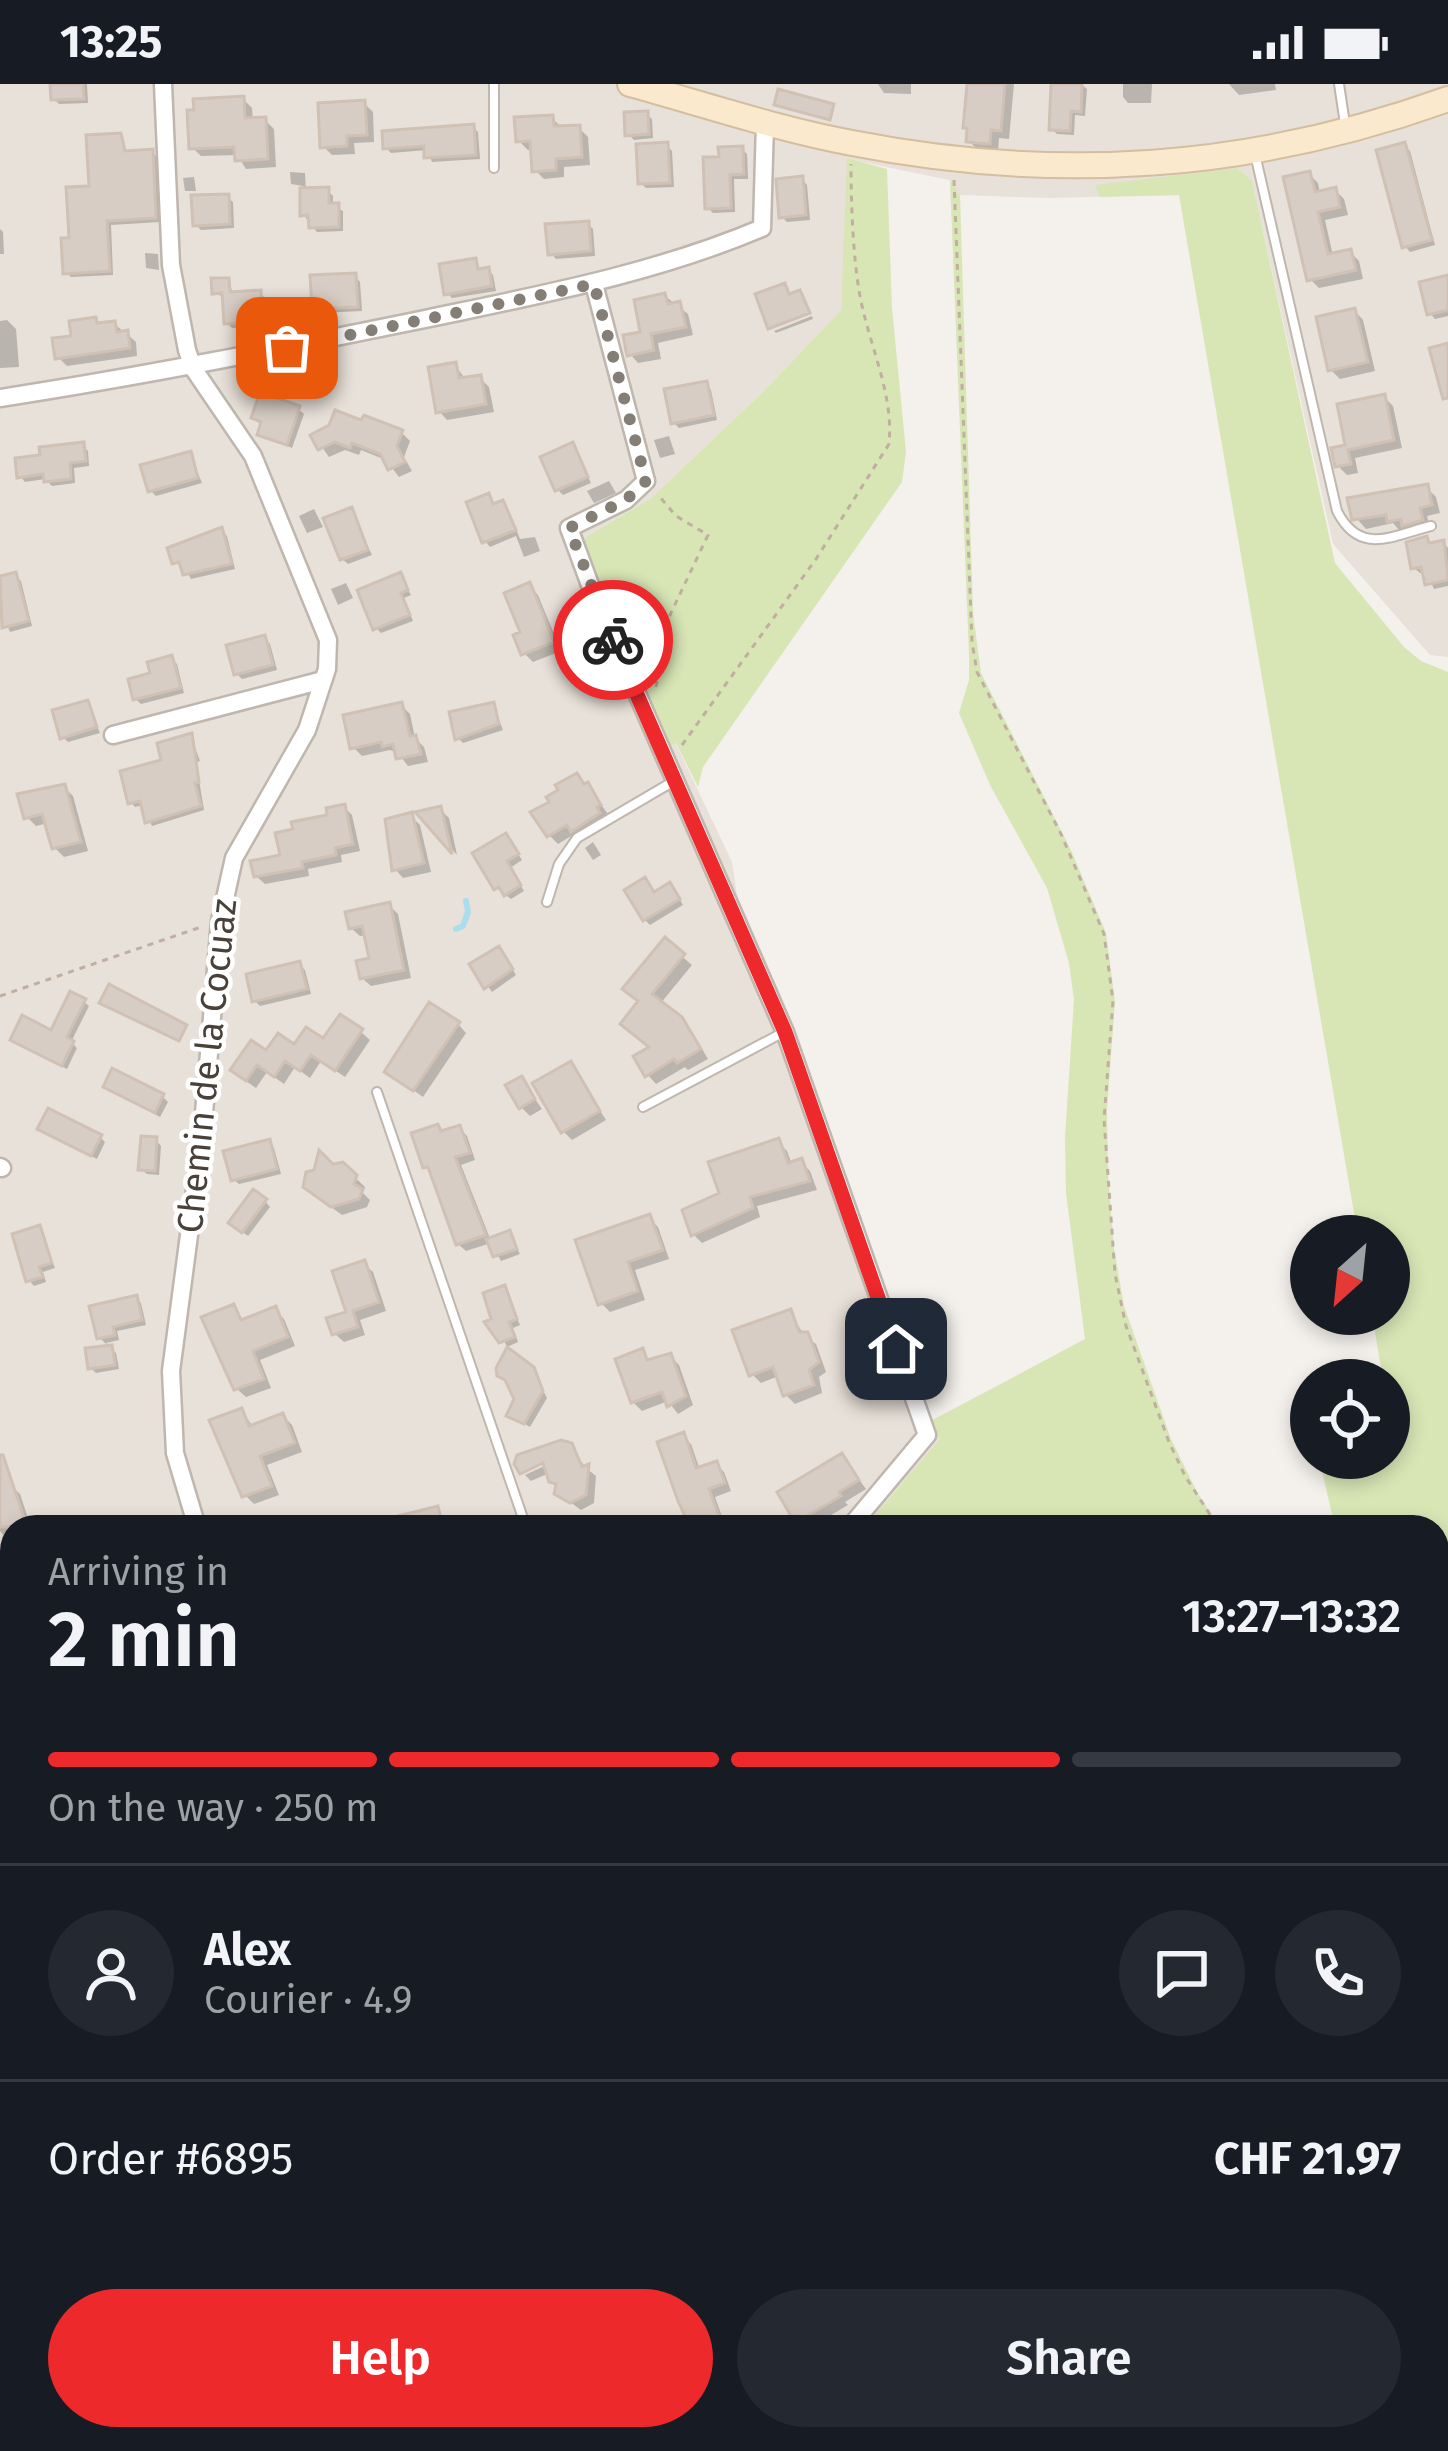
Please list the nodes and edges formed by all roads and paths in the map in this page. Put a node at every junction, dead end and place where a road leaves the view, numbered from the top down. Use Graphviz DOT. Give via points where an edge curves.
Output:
graph roads {
  1 [pos="163,84"];
  2 [pos="494,84"];
  3 [pos="630,84"];
  4 [pos="1339,84"];
  5 [pos="1447,105"];
  6 [pos="765,122"];
  7 [pos="1346,131"];
  8 [pos="851,143"];
  9 [pos="1255,152"];
  10 [pos="953,160"];
  11 [pos="494,167"];
  12 [pos="594,284"];
  13 [pos="193,368"];
  14 [pos="0,398"];
  15 [pos="646,481"];
  16 [pos="1431,526"];
  17 [pos="323,680"];
  18 [pos="653,696"];
  19 [pos="113,735"];
  20 [pos="681,747"];
  21 [pos="676,780"];
  22 [pos="547,902"];
  23 [pos="220,921"];
  24 [pos="0,996"];
  25 [pos="785,1032"];
  26 [pos="377,1092"];
  27 [pos="643,1107"];
  28 [pos="193,1515"];
  29 [pos="522,1515"];
  30 [pos="860,1515"];
  31 [pos="1210,1515"];
  1 -- 13 [label="street, Chemin de la Cocuaz" via="171,265"];
  2 -- 11 [label="lane"];
  3 -- 6 [label="street"];
  4 -- 7 [label="lane"];
  5 -- 7 [label="street"];
  6 -- 8 [label="street"];
  6 -- 12 [label="street" via="762,228"];
  7 -- 9 [label="street"];
  8 -- 10 [label="street"];
  8 -- 20 [label="path" via="857,281 885,389 889,444"];
  9 -- 10 [label="street" via="1082,166"];
  9 -- 16 [label="lane" via="1337,511 1366,541"];
  10 -- 31 [label="path" via="976,672 1104,934 1113,1001 1104,1119 1114,1274 1169,1442"];
  12 -- 13 [label="street"];
  12 -- 15 [label="street"];
  13 -- 14 [label="street"];
  13 -- 17 [label="street, Chemin de la Cocuaz" via="253,456 304,573 328,640"];
  15 -- 18 [label="path" via="676,516 708,535 670,615"];
  15 -- 21 [label="street" via="569,528"];
  17 -- 19 [label="street"];
  17 -- 23 [label="street, Chemin de la Cocuaz" via="286,773 234,858"];
  21 -- 22 [label="lane" via="577,838"];
  21 -- 25 [label="street"];
  23 -- 24 [label="path"];
  23 -- 28 [label="street, Chemin de la Cocuaz" via="171,1370 175,1453"];
  25 -- 27 [label="lane"];
  25 -- 30 [label="street" via="927,1436"];
  26 -- 29 [label="lane"];
}
